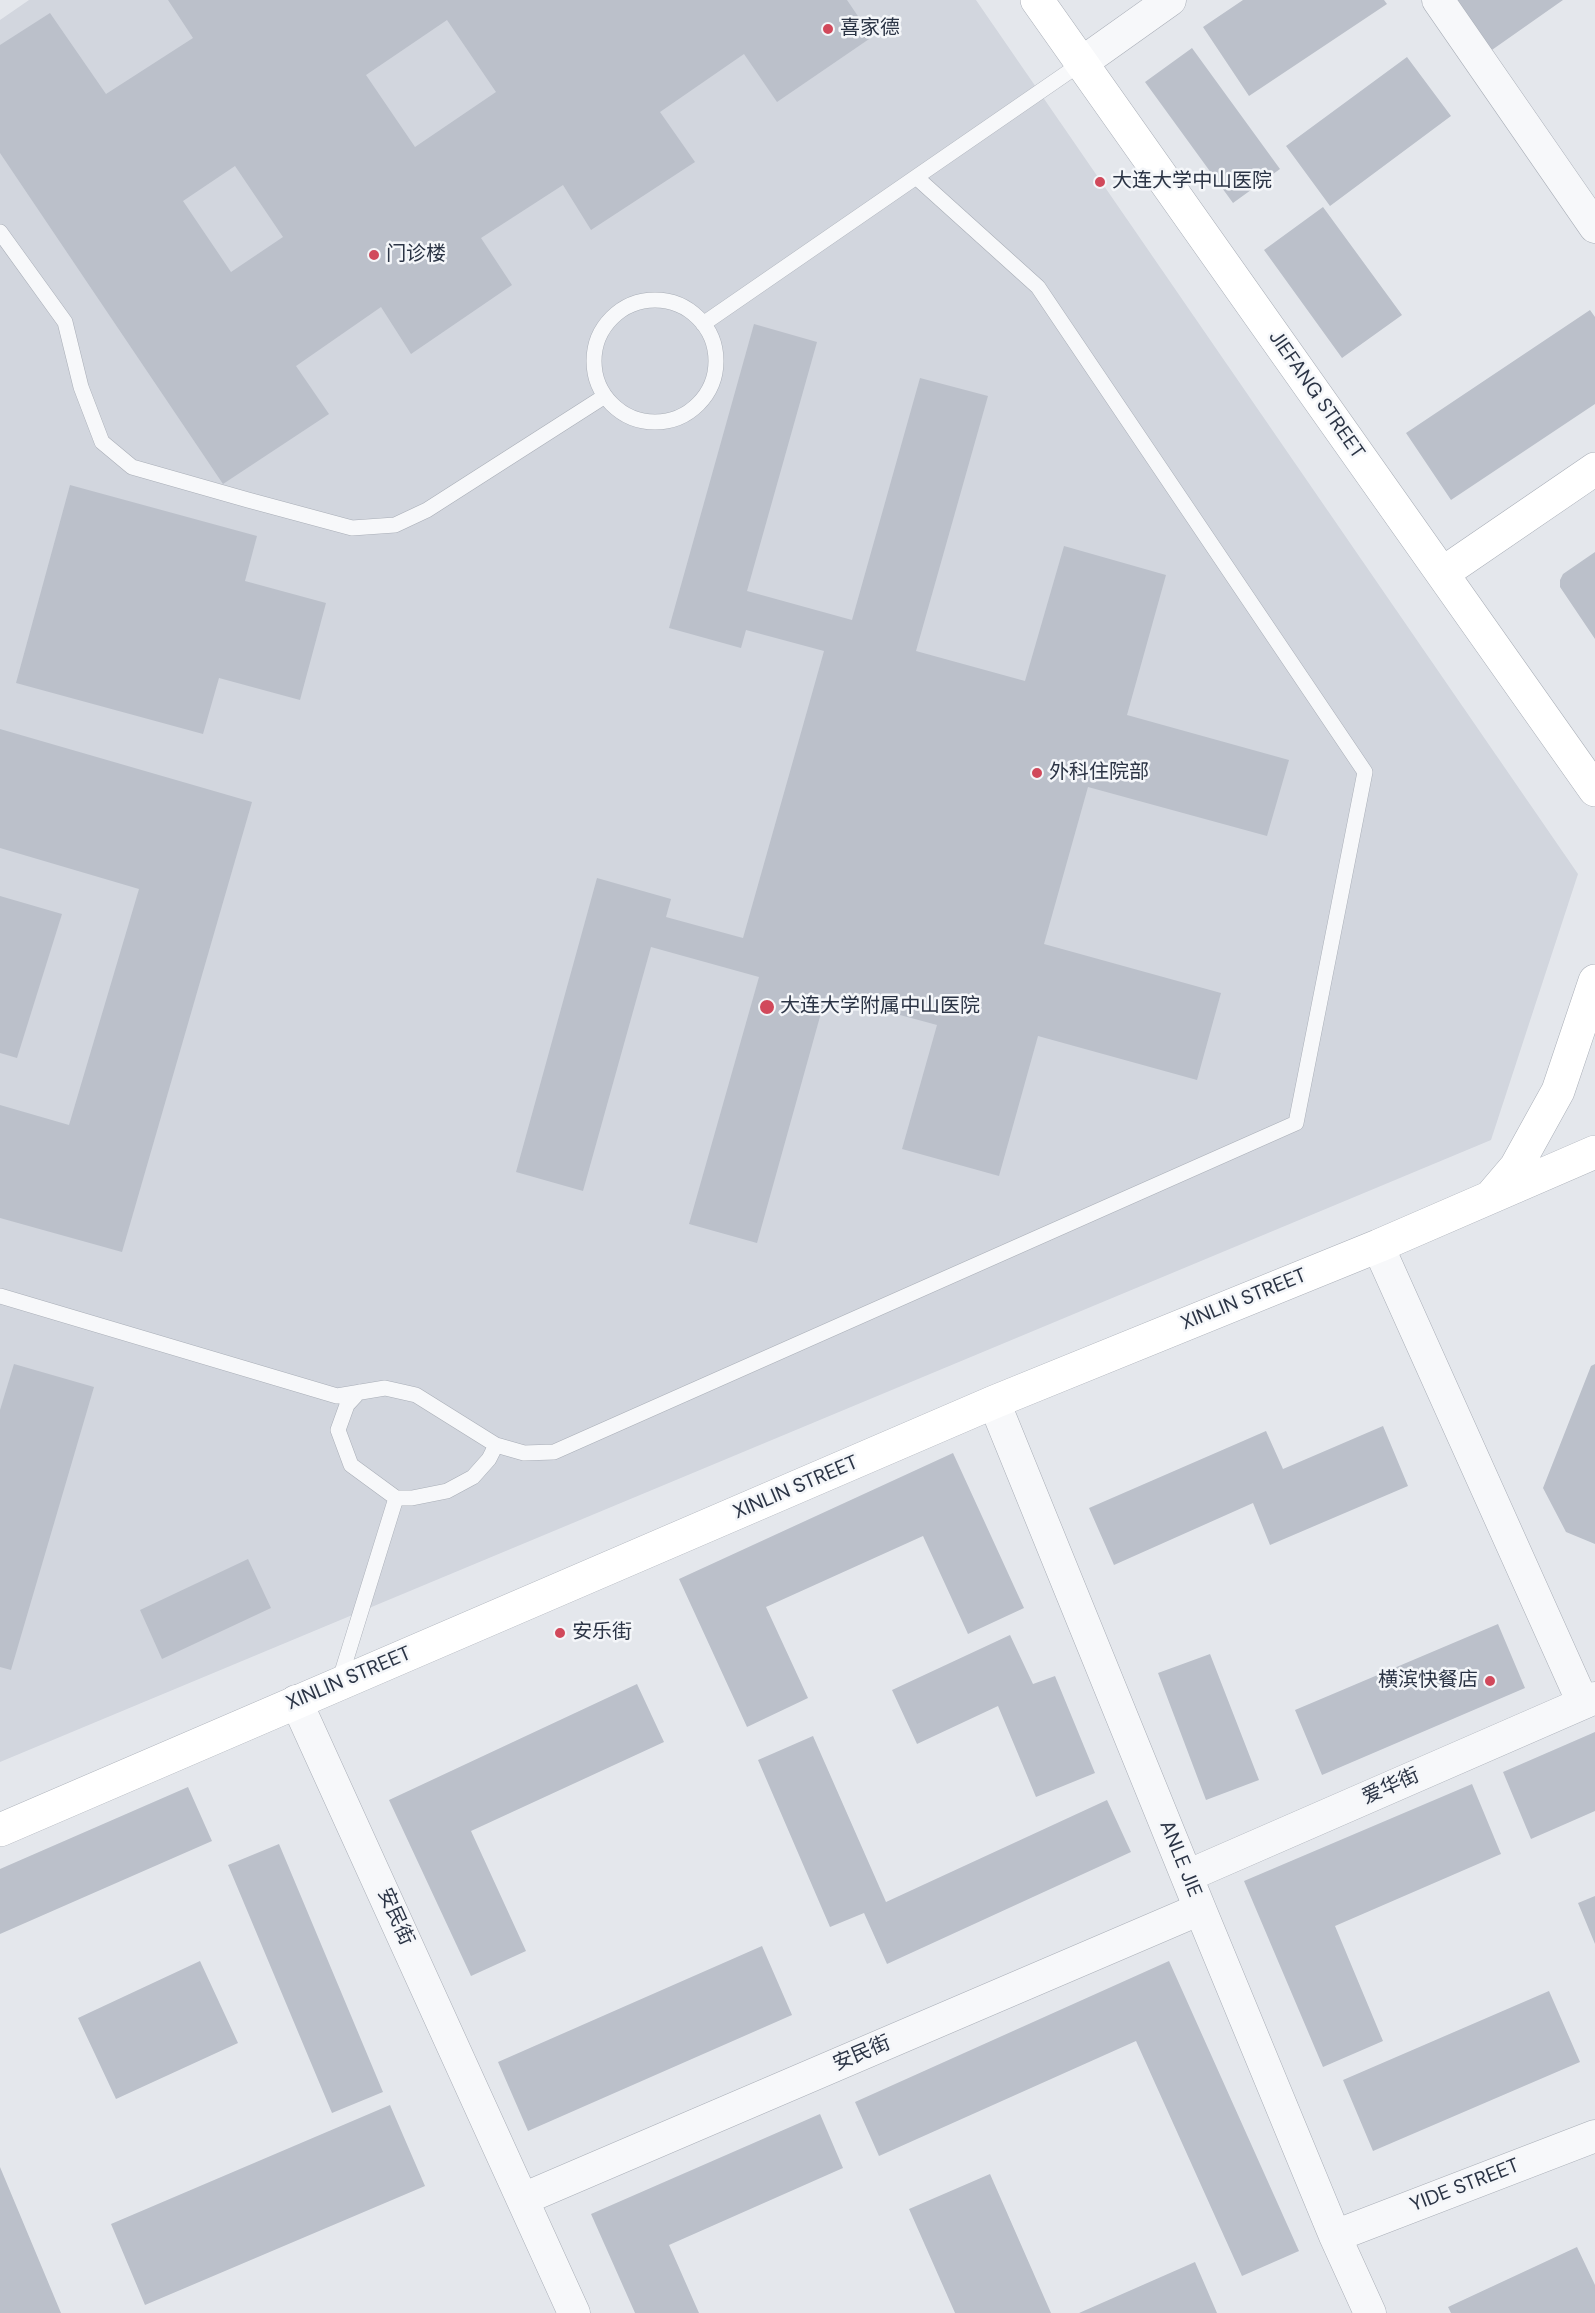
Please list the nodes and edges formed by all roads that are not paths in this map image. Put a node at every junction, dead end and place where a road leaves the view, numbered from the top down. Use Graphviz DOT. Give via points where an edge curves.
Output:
graph roads {
  1 [pos="1037,0"];
  2 [pos="1170,0"];
  3 [pos="1438,0"];
  4 [pos="1080,64"];
  5 [pos="916,177"];
  6 [pos="1595,227"];
  7 [pos="0,232"];
  8 [pos="703,324"];
  9 [pos="605,396"];
  10 [pos="1595,469"];
  11 [pos="1443,573"];
  12 [pos="1595,790"];
  13 [pos="1595,981"];
  14 [pos="1595,1152"];
  15 [pos="1488,1200"];
  16 [pos="1378,1246"];
  17 [pos="0,1296"];
  18 [pos="359,1392"];
  19 [pos="994,1402"];
  20 [pos="496,1445"];
  21 [pos="396,1498"];
  22 [pos="338,1685"];
  23 [pos="1589,1700"];
  24 [pos="296,1701"];
  25 [pos="0,1830"];
  26 [pos="1187,1876"];
  27 [pos="1200,1909"];
  28 [pos="1595,2136"];
  29 [pos="523,2199"];
  30 [pos="1335,2236"];
  31 [pos="574,2313"];
  32 [pos="1370,2313"];
  1 -- 4 [label="street, JIEFANG STREET"];
  2 -- 4 [label="street"];
  3 -- 6 [label="street"];
  4 -- 5 [label="lane"];
  4 -- 11 [label="street, JIEFANG STREET"];
  5 -- 8 [label="lane"];
  5 -- 20 [label="lane" via="1038,287 1365,772 1296,1123 554,1452 524,1453"];
  7 -- 9 [label="lane" via="65,322 81,387 102,442 132,467 248,500 352,528 395,525 427,510"];
  8 -- 9 [label="lane" via="681,306 662,300 641,301 622,309 597,340 593,359 596,379"];
  8 -- 9 [label="lane" via="716,353 715,374 708,392 694,408 676,418 637,420 619,411"];
  10 -- 11 [label="street"];
  11 -- 12 [label="street, JIEFANG STREET"];
  13 -- 15 [label="street" via="1558,1091 1516,1167"];
  14 -- 15 [label="street, XINLIN STREET"];
  15 -- 16 [label="street, XINLIN STREET"];
  16 -- 19 [label="street, XINLIN STREET"];
  16 -- 23 [label="street"];
  17 -- 18 [label="lane" via="337,1396"];
  18 -- 20 [label="lane" via="385,1388 416,1395"];
  18 -- 21 [label="lane" via="347,1405 338,1430 351,1465"];
  19 -- 22 [label="street, XINLIN STREET"];
  19 -- 26 [label="street, ANLE JIE"];
  20 -- 21 [label="lane" via="473,1477 464,1482 447,1491"];
  21 -- 22 [label="lane"];
  22 -- 24 [label="street, XINLIN STREET"];
  23 -- 26 [label="street, 爱华街"];
  24 -- 25 [label="street, XINLIN STREET"];
  24 -- 29 [label="street, 安民街"];
  26 -- 27 [label="street, ANLE JIE"];
  27 -- 29 [label="street, 安民街"];
  27 -- 30 [label="street, ANLE JIE"];
  28 -- 30 [label="street, YIDE STREET"];
  29 -- 31 [label="street, 安民街"];
  30 -- 32 [label="street, ANLE JIE"];
}
